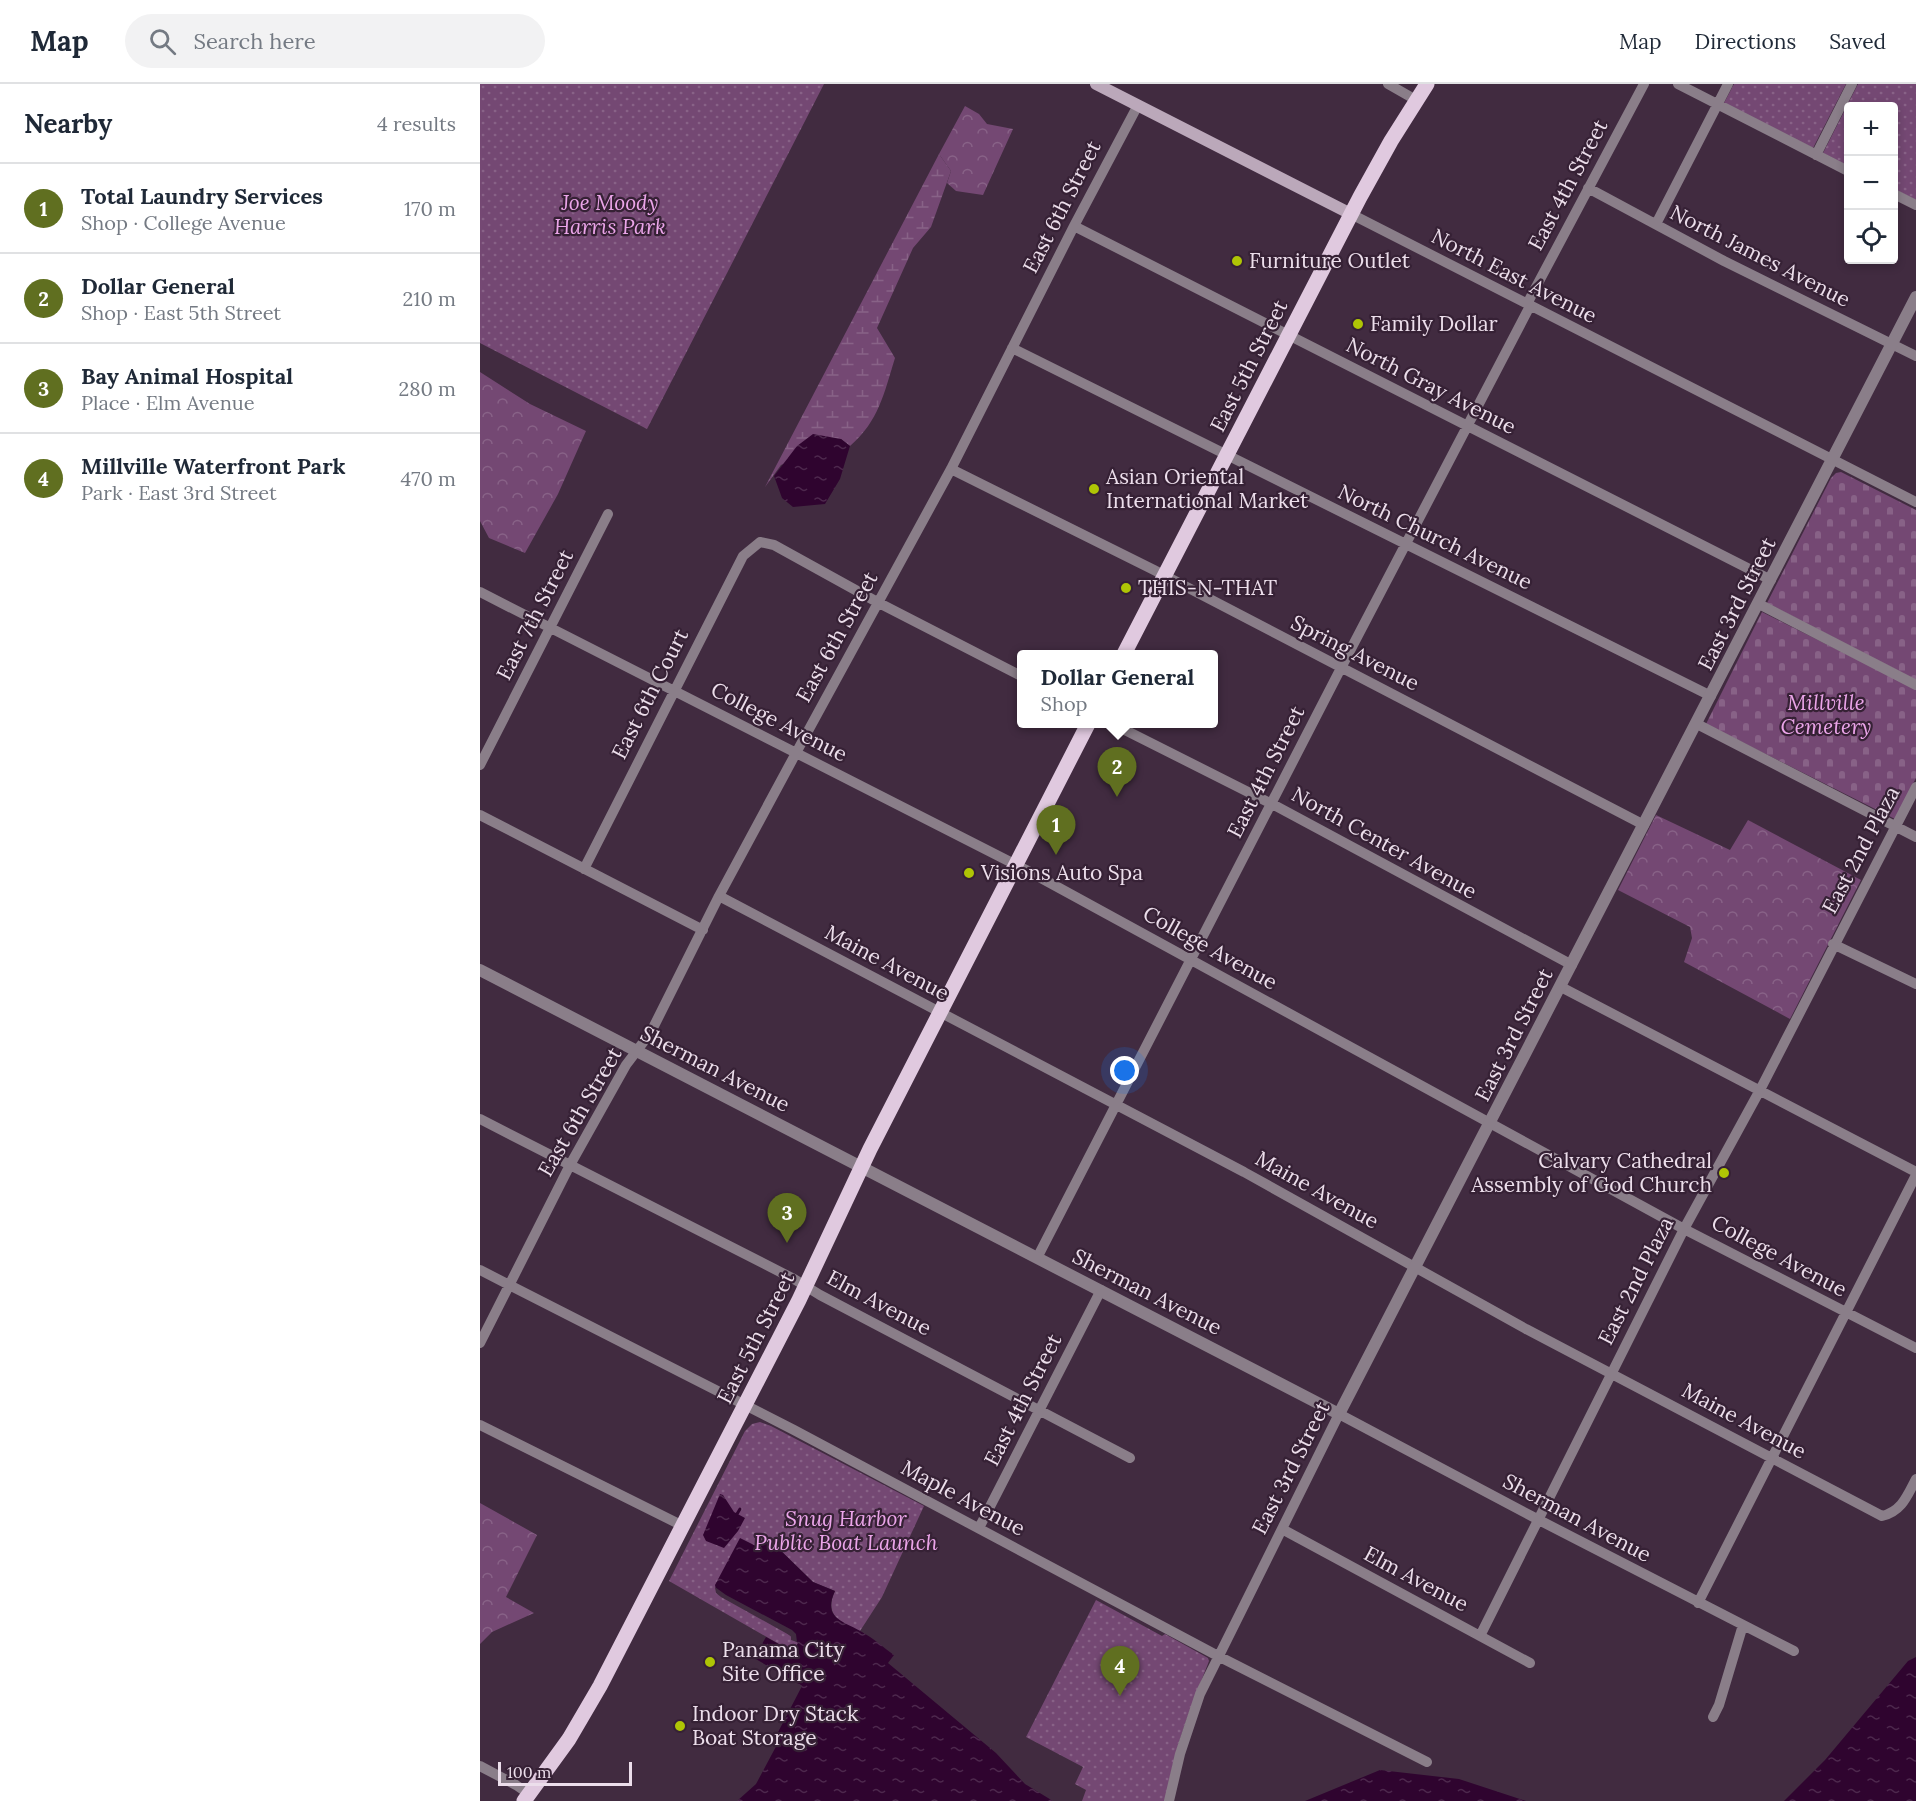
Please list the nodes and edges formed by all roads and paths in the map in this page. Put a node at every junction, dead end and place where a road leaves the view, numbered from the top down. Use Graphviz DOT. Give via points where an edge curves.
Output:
graph roads {
  1 [pos="1096,84"];
  2 [pos="1388,84"];
  3 [pos="1427,84"];
  4 [pos="1644,84"];
  5 [pos="1678,84"];
  6 [pos="1728,84"];
  7 [pos="1852,84"];
  8 [pos="1117,89"];
  9 [pos="1416,100"];
  10 [pos="1138,105"];
  11 [pos="1717,105"];
  12 [pos="1816,155"];
  13 [pos="1844,169"];
  14 [pos="1588,188"];
  15 [pos="1898,196"];
  16 [pos="1916,205"];
  17 [pos="1350,214"];
  18 [pos="1656,224"];
  19 [pos="1074,226"];
  20 [pos="1916,297"];
  21 [pos="1529,305"];
  22 [pos="1288,335"];
  23 [pos="1892,344"];
  24 [pos="1012,348"];
  25 [pos="1916,356"];
  26 [pos="1467,426"];
  27 [pos="1227,455"];
  28 [pos="1833,460"];
  29 [pos="951,469"];
  30 [pos="1916,501"];
  31 [pos="608,514"];
  32 [pos="1406,544"];
  33 [pos="1164,576"];
  34 [pos="1771,580"];
  35 [pos="480,592"];
  36 [pos="879,603"];
  37 [pos="1759,604"];
  38 [pos="551,628"];
  39 [pos="1126,650"];
  40 [pos="1341,668"];
  41 [pos="1017,674"];
  42 [pos="1916,685"];
  43 [pos="673,690"];
  44 [pos="1712,696"];
  45 [pos="1696,724"];
  46 [pos="1085,728"];
  47 [pos="1123,728"];
  48 [pos="796,753"];
  49 [pos="480,765"];
  50 [pos="1916,786"];
  51 [pos="1272,804"];
  52 [pos="480,815"];
  53 [pos="1644,825"];
  54 [pos="1895,826"];
  55 [pos="1916,837"];
  56 [pos="1015,865"];
  57 [pos="584,870"];
  58 [pos="719,896"];
  59 [pos="703,930"];
  60 [pos="1833,944"];
  61 [pos="1190,959"];
  62 [pos="1572,965"];
  63 [pos="480,970"];
  64 [pos="1916,984"];
  65 [pos="1561,987"];
  66 [pos="940,1012"];
  67 [pos="638,1051"];
  68 [pos="1760,1090"];
  69 [pos="1117,1106"];
  70 [pos="480,1119"];
  71 [pos="1490,1123"];
  72 [pos="570,1165"];
  73 [pos="861,1167"];
  74 [pos="1916,1174"];
  75 [pos="1684,1229"];
  76 [pos="1037,1258"];
  77 [pos="1416,1266"];
  78 [pos="480,1270"];
  79 [pos="510,1286"];
  80 [pos="806,1287"];
  81 [pos="1101,1290"];
  82 [pos="1845,1313"];
  83 [pos="480,1343"];
  84 [pos="1916,1348"];
  85 [pos="1611,1374"];
  86 [pos="745,1405"];
  87 [pos="1040,1411"];
  88 [pos="1340,1414"];
  89 [pos="480,1425"];
  90 [pos="1130,1458"];
  91 [pos="1772,1458"];
  92 [pos="1916,1479"];
  93 [pos="1539,1520"];
  94 [pos="683,1526"];
  95 [pos="979,1528"];
  96 [pos="1282,1529"];
  97 [pos="1698,1603"];
  98 [pos="1743,1626"];
  99 [pos="1480,1636"];
  100 [pos="1794,1651"];
  101 [pos="1218,1656"];
  102 [pos="1530,1663"];
  103 [pos="1713,1717"];
  104 [pos="1427,1762"];
  105 [pos="480,1766"];
  106 [pos="527,1798"];
  107 [pos="1169,1801"];
  1 -- 8 [label="main road, North East Avenue"];
  2 -- 9 [label="street"];
  3 -- 9 [label="main road, East 5th Street"];
  4 -- 14 [label="street, East 4th Street"];
  5 -- 11 [label="street"];
  6 -- 11 [label="street"];
  7 -- 12 [label="street"];
  8 -- 10 [label="main road, North East Avenue"];
  9 -- 17 [label="main road, East 5th Street"];
  10 -- 17 [label="main road, North East Avenue"];
  10 -- 19 [label="street, East 6th Street"];
  11 -- 12 [label="street"];
  11 -- 18 [label="street"];
  12 -- 13 [label="street"];
  14 -- 18 [label="street, North James Avenue"];
  14 -- 21 [label="street, East 4th Street"];
  15 -- 16 [label="street"];
  17 -- 21 [label="street, North East Avenue"];
  17 -- 22 [label="main road, East 5th Street"];
  18 -- 23 [label="street, North James Avenue"];
  19 -- 22 [label="street, North Gray Avenue"];
  19 -- 24 [label="street, East 6th Street"];
  20 -- 23 [label="street, East 3rd Street"];
  21 -- 26 [label="street, East 4th Street"];
  21 -- 28 [label="street, North East Avenue"];
  22 -- 26 [label="street, North Gray Avenue"];
  22 -- 27 [label="main road, East 5th Street"];
  23 -- 25 [label="street, North James Avenue"];
  23 -- 28 [label="street, East 3rd Street"];
  24 -- 27 [label="street, North Church Avenue"];
  24 -- 29 [label="street, East 6th Street"];
  26 -- 32 [label="street, East 4th Street"];
  26 -- 34 [label="street, North Gray Avenue"];
  27 -- 32 [label="street, North Church Avenue"];
  27 -- 33 [label="main road, East 5th Street"];
  28 -- 30 [label="street, North East Avenue"];
  28 -- 34 [label="street, East 3rd Street"];
  29 -- 33 [label="street, Spring Avenue"];
  29 -- 36 [label="street, East 6th Street"];
  31 -- 38 [label="street, East 7th Street"];
  32 -- 40 [label="street, East 4th Street"];
  32 -- 44 [label="street, North Church Avenue"];
  33 -- 39 [label="main road, East 5th Street"];
  33 -- 40 [label="street, Spring Avenue"];
  34 -- 37 [label="street, East 3rd Street"];
  35 -- 38 [label="street, College Avenue"];
  36 -- 41 [label="street"];
  36 -- 43 [label="street, East 6th Court" via="774,546 760,543 743,556"];
  36 -- 48 [label="street, East 6th Street"];
  37 -- 42 [label="street"];
  37 -- 44 [label="street, East 3rd Street"];
  38 -- 43 [label="street, College Avenue"];
  38 -- 49 [label="street, East 7th Street"];
  40 -- 51 [label="street, East 4th Street"];
  40 -- 53 [label="street, Spring Avenue"];
  43 -- 48 [label="street, College Avenue"];
  43 -- 57 [label="street, East 6th Court"];
  44 -- 45 [label="street, East 3rd Street"];
  45 -- 53 [label="street, East 3rd Street"];
  45 -- 54 [label="street"];
  46 -- 56 [label="main road, East 5th Street"];
  47 -- 51 [label="street, North Center Avenue"];
  48 -- 56 [label="street, College Avenue"];
  48 -- 58 [label="street, East 6th Street"];
  50 -- 54 [label="street, East 2nd Plaza"];
  51 -- 61 [label="street, East 4th Street"];
  51 -- 62 [label="street, North Center Avenue"];
  52 -- 57 [label="street"];
  53 -- 62 [label="street, East 3rd Street"];
  54 -- 55 [label="street"];
  54 -- 60 [label="street, East 2nd Plaza"];
  56 -- 61 [label="street, College Avenue"];
  56 -- 66 [label="main road, East 5th Street"];
  57 -- 59 [label="street"];
  58 -- 59 [label="street, East 6th Street"];
  58 -- 66 [label="street, Maine Avenue"];
  59 -- 67 [label="street, East 6th Street"];
  60 -- 64 [label="street"];
  60 -- 68 [label="street, East 2nd Plaza"];
  61 -- 69 [label="street, East 4th Street"];
  61 -- 71 [label="street, College Avenue"];
  62 -- 65 [label="street, East 3rd Street"];
  63 -- 67 [label="street, Sherman Avenue"];
  65 -- 68 [label="street"];
  65 -- 71 [label="street, East 3rd Street"];
  66 -- 69 [label="street, Maine Avenue"];
  66 -- 73 [label="main road, East 5th Street"];
  67 -- 72 [label="street, East 6th Street" via="626,1065"];
  67 -- 73 [label="street, Sherman Avenue"];
  68 -- 74 [label="street"];
  68 -- 75 [label="street, East 2nd Plaza"];
  69 -- 76 [label="street, East 4th Street"];
  69 -- 77 [label="street, Maine Avenue"];
  70 -- 72 [label="street, Elm Avenue"];
  71 -- 75 [label="street, College Avenue"];
  71 -- 77 [label="street, East 3rd Street"];
  72 -- 79 [label="street, East 6th Street"];
  72 -- 80 [label="street, Elm Avenue"];
  73 -- 76 [label="street, Sherman Avenue"];
  73 -- 80 [label="main road, East 5th Street"];
  74 -- 82 [label="street"];
  75 -- 82 [label="street, College Avenue"];
  75 -- 85 [label="street, East 2nd Plaza"];
  76 -- 81 [label="street, Sherman Avenue"];
  77 -- 85 [label="street, Maine Avenue"];
  77 -- 88 [label="street, East 3rd Street"];
  78 -- 79 [label="street, Maple Avenue"];
  79 -- 83 [label="street, East 6th Street"];
  79 -- 86 [label="street, Maple Avenue"];
  80 -- 86 [label="main road, East 5th Street"];
  80 -- 87 [label="street, Elm Avenue"];
  81 -- 87 [label="street, East 4th Street"];
  81 -- 88 [label="street, Sherman Avenue"];
  82 -- 84 [label="street, College Avenue"];
  82 -- 91 [label="street"];
  85 -- 91 [label="street, Maine Avenue"];
  85 -- 93 [label="street, East 2nd Plaza"];
  86 -- 94 [label="main road, East 5th Street"];
  86 -- 95 [label="street, Maple Avenue"];
  87 -- 90 [label="street, Elm Avenue"];
  87 -- 95 [label="street, East 4th Street"];
  88 -- 93 [label="street, Sherman Avenue"];
  88 -- 96 [label="street, East 3rd Street"];
  89 -- 94 [label="street"];
  91 -- 92 [label="street, Maine Avenue" via="1882,1516 1894,1513"];
  91 -- 97 [label="street"];
  93 -- 97 [label="street, Sherman Avenue"];
  93 -- 99 [label="street, East 2nd Plaza"];
  94 -- 106 [label="main road, East 5th Street" via="589,1705"];
  95 -- 101 [label="street, Maple Avenue"];
  96 -- 99 [label="street, Elm Avenue"];
  96 -- 101 [label="street, East 3rd Street"];
  97 -- 98 [label="street, Sherman Avenue"];
  98 -- 100 [label="street, Sherman Avenue"];
  98 -- 103 [label="street"];
  99 -- 102 [label="street, Elm Avenue"];
  101 -- 104 [label="street, Maple Avenue"];
  101 -- 107 [label="street, East 3rd Street" via="1194,1709"];
  105 -- 106 [label="street" via="516,1785"];
}
